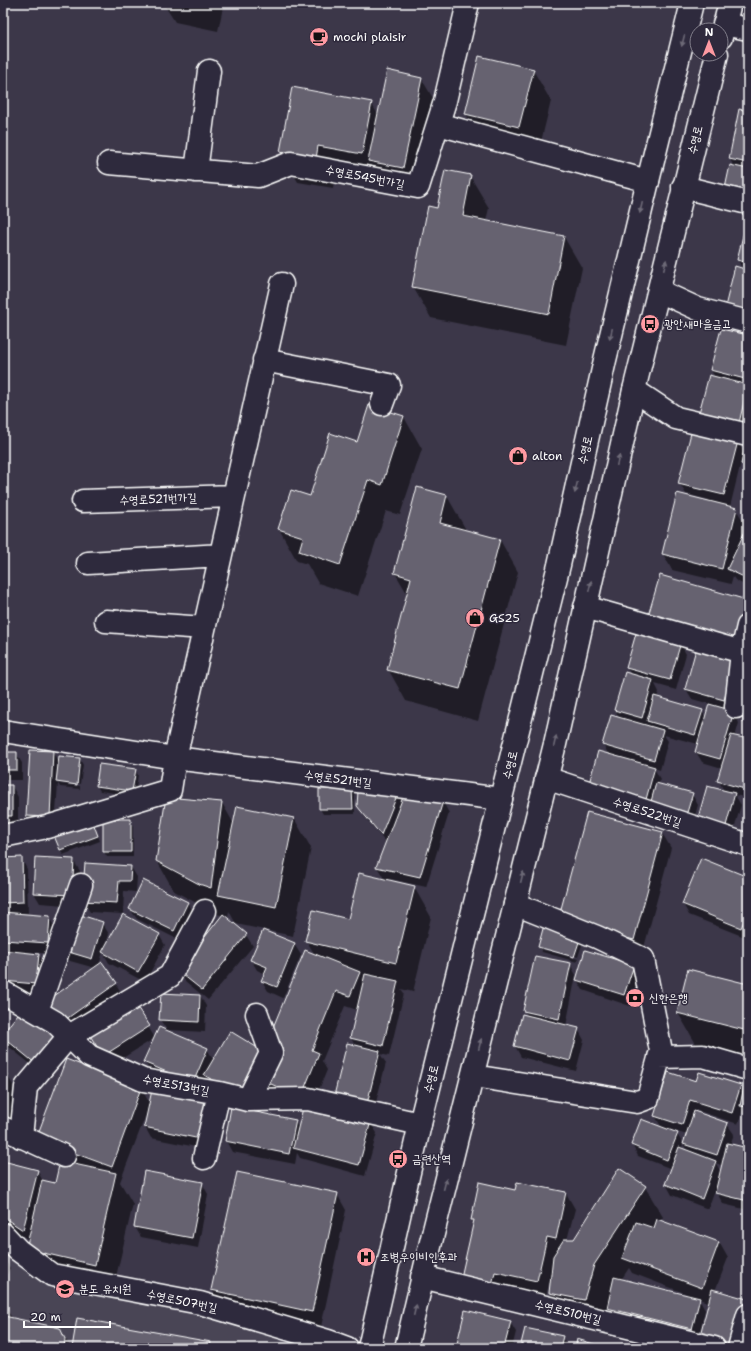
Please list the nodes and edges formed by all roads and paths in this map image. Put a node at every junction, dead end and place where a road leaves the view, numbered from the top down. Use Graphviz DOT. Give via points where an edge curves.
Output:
graph roads {
  1 [pos="468,3"];
  2 [pos="692,3"];
  3 [pos="730,3"];
  4 [pos="725,22"];
  5 [pos="748,29"];
  6 [pos="729,31"];
  7 [pos="715,62"];
  8 [pos="209,71"];
  9 [pos="438,124"];
  10 [pos="109,163"];
  11 [pos="196,171"];
  12 [pos="648,181"];
  13 [pos="683,187"];
  14 [pos="748,203"];
  15 [pos="282,284"];
  16 [pos="659,291"];
  17 [pos="748,322"];
  18 [pos="264,360"];
  19 [pos="634,390"];
  20 [pos="382,404"];
  21 [pos="748,435"];
  22 [pos="234,496"];
  23 [pos="83,501"];
  24 [pos="221,555"];
  25 [pos="88,563"];
  26 [pos="585,607"];
  27 [pos="106,621"];
  28 [pos="748,626"];
  29 [pos="204,628"];
  30 [pos="742,652"];
  31 [pos="736,707"];
  32 [pos="3,731"];
  33 [pos="175,758"];
  34 [pos="546,778"];
  35 [pos="501,799"];
  36 [pos="3,836"];
  37 [pos="748,845"];
  38 [pos="81,885"];
  39 [pos="515,904"];
  40 [pos="205,910"];
  41 [pos="3,992"];
  42 [pos="37,1011"];
  43 [pos="257,1014"];
  44 [pos="69,1036"];
  45 [pos="659,1057"];
  46 [pos="748,1069"];
  47 [pos="472,1076"];
  48 [pos="219,1093"];
  49 [pos="248,1100"];
  50 [pos="420,1124"];
  51 [pos="12,1132"];
  52 [pos="64,1156"];
  53 [pos="204,1158"];
  54 [pos="3,1234"];
  55 [pos="422,1277"];
  56 [pos="748,1315"];
  57 [pos="347,1348"];
  58 [pos="369,1348"];
  59 [pos="406,1348"];
  60 [pos="714,1348"];
  61 [pos="739,1348"];
  1 -- 9 [label="main road, 수영로545번가길"];
  2 -- 12 [label="main road, 수영로, one-way"];
  3 -- 4 [label="main road"];
  5 -- 6 [label="main road"];
  7 -- 13 [label="main road, 수영로"];
  8 -- 11 [label="main road"];
  9 -- 11 [label="main road, 수영로545번가길" via="418,187 291,163 258,176"];
  9 -- 12 [label="main road"];
  10 -- 11 [label="main road, 수영로545번가길"];
  12 -- 35 [label="main road, 수영로, one-way"];
  13 -- 14 [label="main road"];
  16 -- 13 [label="main road, 수영로, one-way"];
  15 -- 18 [label="main road"];
  16 -- 17 [label="main road" via="698,309"];
  16 -- 19 [label="main road, 수영로"];
  18 -- 20 [label="main road" via="389,385"];
  18 -- 22 [label="main road"];
  19 -- 21 [label="main road" via="676,418"];
  26 -- 19 [label="main road, 수영로, one-way"];
  22 -- 23 [label="main road, 수영로521번가길"];
  22 -- 24 [label="main road"];
  24 -- 25 [label="main road"];
  24 -- 29 [label="main road"];
  26 -- 30 [label="main road"];
  34 -- 26 [label="main road, 수영로, one-way"];
  27 -- 29 [label="main road"];
  28 -- 30 [label="main road"];
  29 -- 33 [label="main road"];
  30 -- 31 [label="main road"];
  32 -- 33 [label="main road, 수영로521번길"];
  33 -- 35 [label="main road, 수영로521번길"];
  33 -- 36 [label="main road" via="170,790 47,827"];
  34 -- 37 [label="main road, 수영로522번길"];
  39 -- 34 [label="main road, 수영로, one-way"];
  35 -- 50 [label="main road, 수영로"];
  38 -- 42 [label="main road"];
  39 -- 45 [label="main road" via="597,937 643,959 661,1051"];
  47 -- 39 [label="main road, 수영로, one-way"];
  40 -- 44 [label="main road" via="170,976"];
  41 -- 42 [label="main road, 수영로513번길"];
  42 -- 44 [label="main road, 수영로513번길" via="55,1022"];
  43 -- 49 [label="main road" via="271,1053"];
  44 -- 48 [label="main road, 수영로513번길" via="89,1056 143,1080"];
  44 -- 51 [label="main road" via="26,1087"];
  45 -- 46 [label="main road" via="703,1056"];
  45 -- 47 [label="main road" via="648,1098 637,1102"];
  55 -- 47 [label="main road, 수영로, one-way"];
  48 -- 49 [label="main road, 수영로513번길"];
  48 -- 53 [label="main road"];
  49 -- 50 [label="main road, 수영로513번길" via="308,1099"];
  50 -- 58 [label="main road, 수영로"];
  51 -- 52 [label="main road"];
  54 -- 57 [label="main road, 수영로507번길" via="18,1250 52,1275 200,1303"];
  59 -- 55 [label="main road, 수영로, one-way"];
  55 -- 60 [label="main road, 수영로510번길"];
  56 -- 61 [label="main road"];
}
